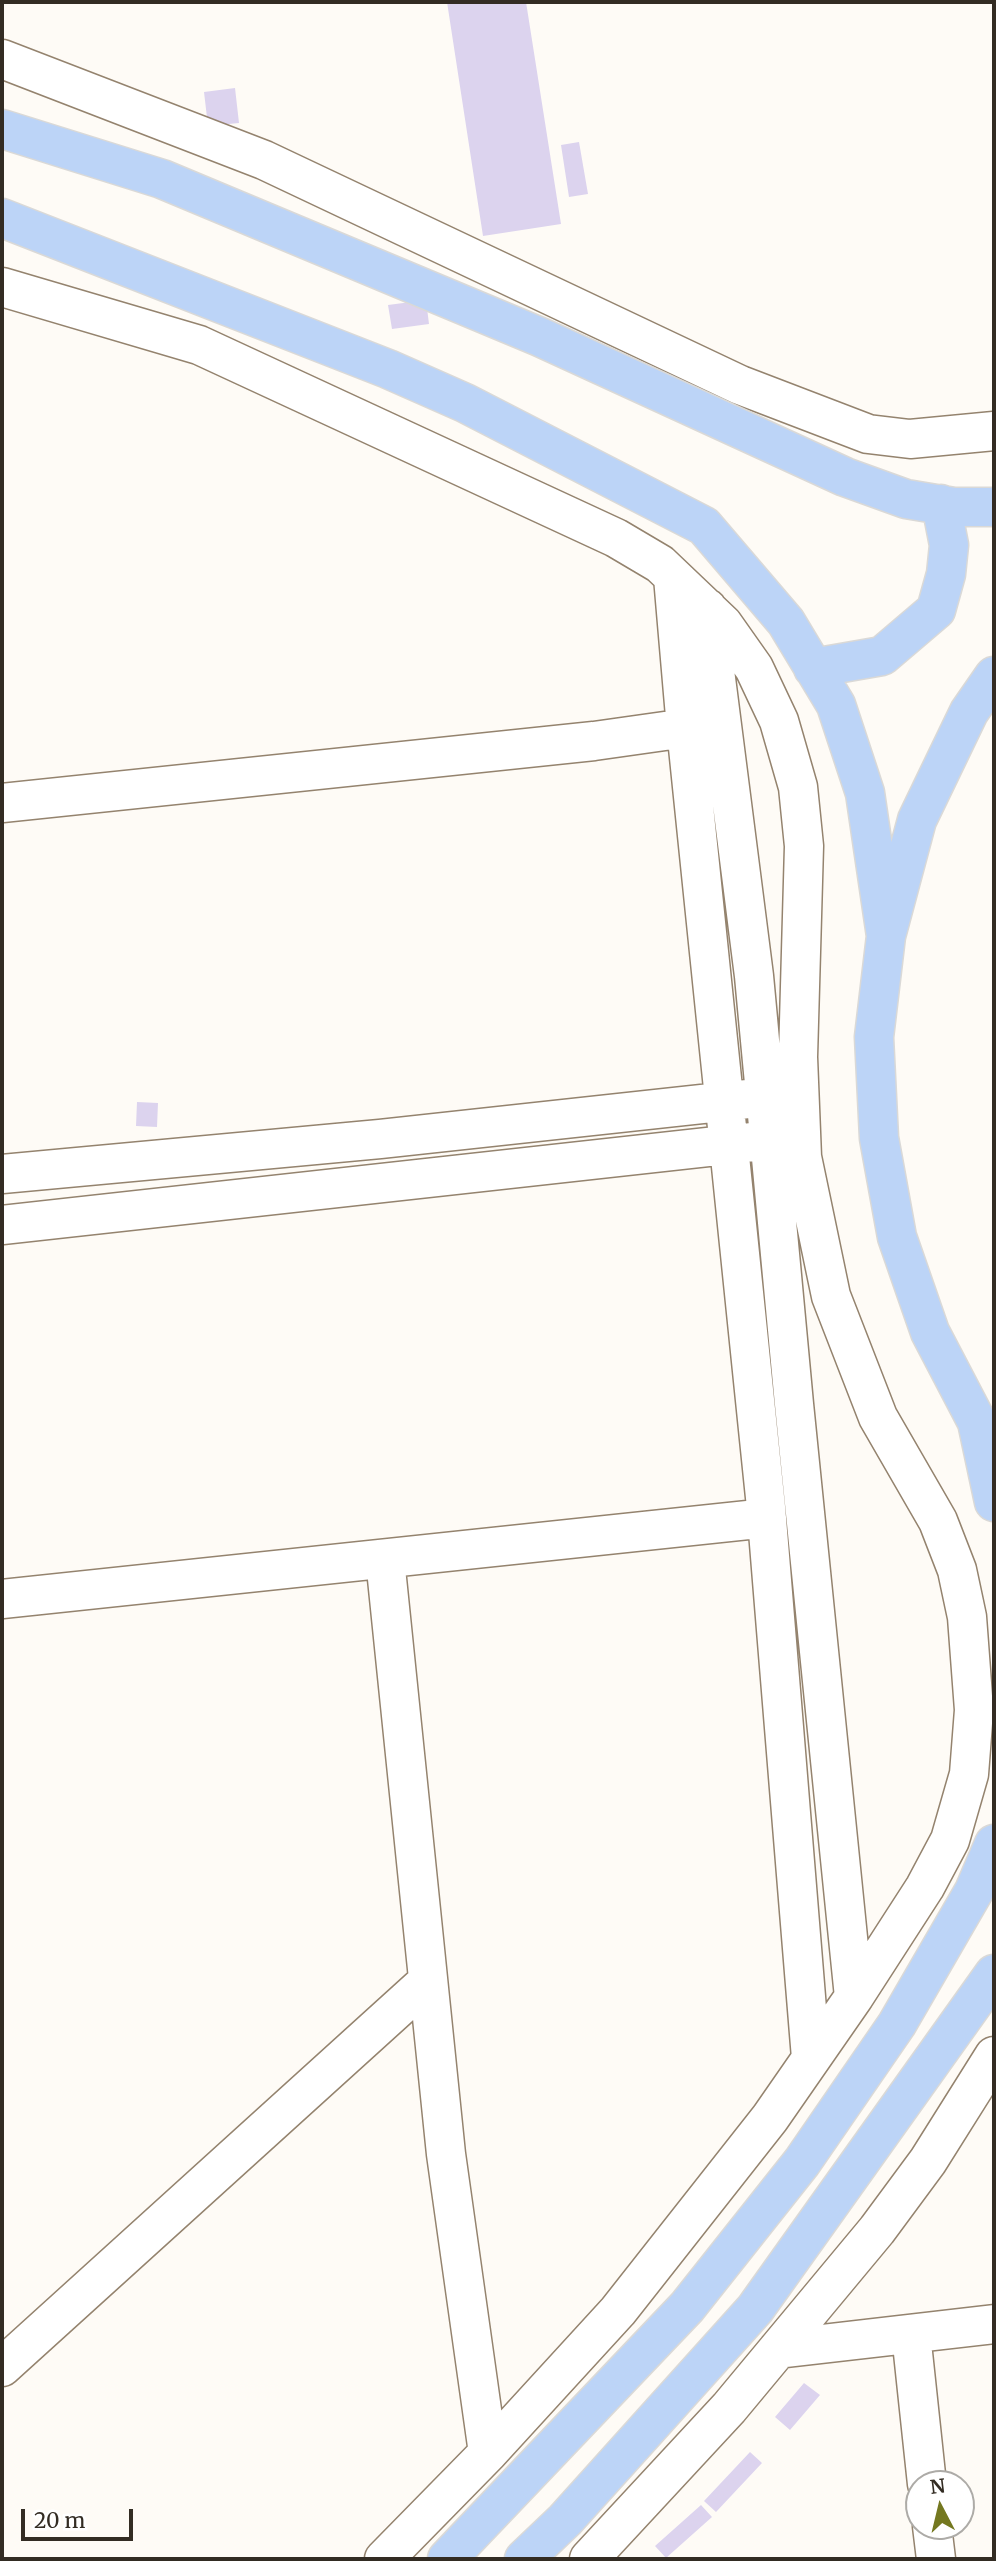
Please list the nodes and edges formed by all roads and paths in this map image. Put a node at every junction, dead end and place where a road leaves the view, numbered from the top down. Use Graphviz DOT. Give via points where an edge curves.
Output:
graph roads {
  1 [pos="2,59"];
  2 [pos="2,129"];
  3 [pos="2,218"];
  4 [pos="2,287"];
  5 [pos="994,431"];
  6 [pos="941,504"];
  7 [pos="994,507"];
  8 [pos="674,577"];
  9 [pos="707,608"];
  10 [pos="813,668"];
  11 [pos="994,676"];
  12 [pos="686,728"];
  13 [pos="2,803"];
  14 [pos="886,936"];
  15 [pos="765,1097"];
  16 [pos="724,1102"];
  17 [pos="769,1140"];
  18 [pos="728,1144"];
  19 [pos="2,1174"];
  20 [pos="2,1225"];
  21 [pos="986,1433"];
  22 [pos="994,1502"];
  23 [pos="767,1518"];
  24 [pos="385,1559"];
  25 [pos="2,1598"];
  26 [pos="994,1843"];
  27 [pos="994,1974"];
  28 [pos="428,1981"];
  29 [pos="854,1997"];
  30 [pos="994,2056"];
  31 [pos="811,2058"];
  32 [pos="994,2325"];
  33 [pos="911,2334"];
  34 [pos="778,2349"];
  35 [pos="2,2367"];
  36 [pos="488,2453"];
  37 [pos="926,2470"];
  38 [pos="934,2540"];
  39 [pos="384,2559"];
  40 [pos="447,2559"];
  41 [pos="524,2559"];
  42 [pos="589,2559"];
  43 [pos="936,2559"];
  1 -- 5 [label="street" via="264,160 740,385 869,434 910,439"];
  2 -- 6 [label="main road" via="162,179 540,337 845,477 906,499"];
  3 -- 10 [label="main road" via="388,369 465,403 704,526 786,622"];
  4 -- 8 [label="street" via="199,345 617,538"];
  6 -- 7 [label="main road"];
  6 -- 10 [label="main road" via="949,545 936,610 882,656"];
  8 -- 9 [label="street"];
  8 -- 12 [label="street"];
  9 -- 15 [label="street"];
  9 -- 29 [label="street" via="754,668 779,721 798,787 804,846 798,1057 802,1157 831,1296 878,1416 938,1521 957,1570 973,1660 969,1774 950,1840"];
  10 -- 14 [label="main road" via="836,705 865,793"];
  11 -- 14 [label="main road" via="969,712 918,820"];
  12 -- 13 [label="street"];
  12 -- 16 [label="street"];
  14 -- 21 [label="main road" via="874,1037 879,1138 897,1237 930,1332"];
  15 -- 16 [label="street"];
  15 -- 17 [label="street"];
  16 -- 18 [label="street"];
  16 -- 19 [label="street"];
  17 -- 18 [label="street"];
  17 -- 29 [label="street"];
  18 -- 20 [label="street"];
  18 -- 23 [label="street"];
  21 -- 22 [label="main road"];
  23 -- 24 [label="street"];
  23 -- 31 [label="street"];
  24 -- 25 [label="street"];
  24 -- 28 [label="street"];
  26 -- 40 [label="main road" via="974,1891 897,2024 802,2162 687,2308"];
  27 -- 41 [label="main road" via="755,2309 565,2520"];
  28 -- 35 [label="street"];
  28 -- 36 [label="street" via="446,2154"];
  29 -- 31 [label="street"];
  30 -- 34 [label="street" via="928,2161"];
  31 -- 36 [label="street" via="770,2118 618,2311"];
  32 -- 33 [label="street"];
  33 -- 34 [label="street"];
  33 -- 37 [label="street"];
  34 -- 42 [label="street"];
  36 -- 39 [label="street"];
  38 -- 43 [label="street"];
}
